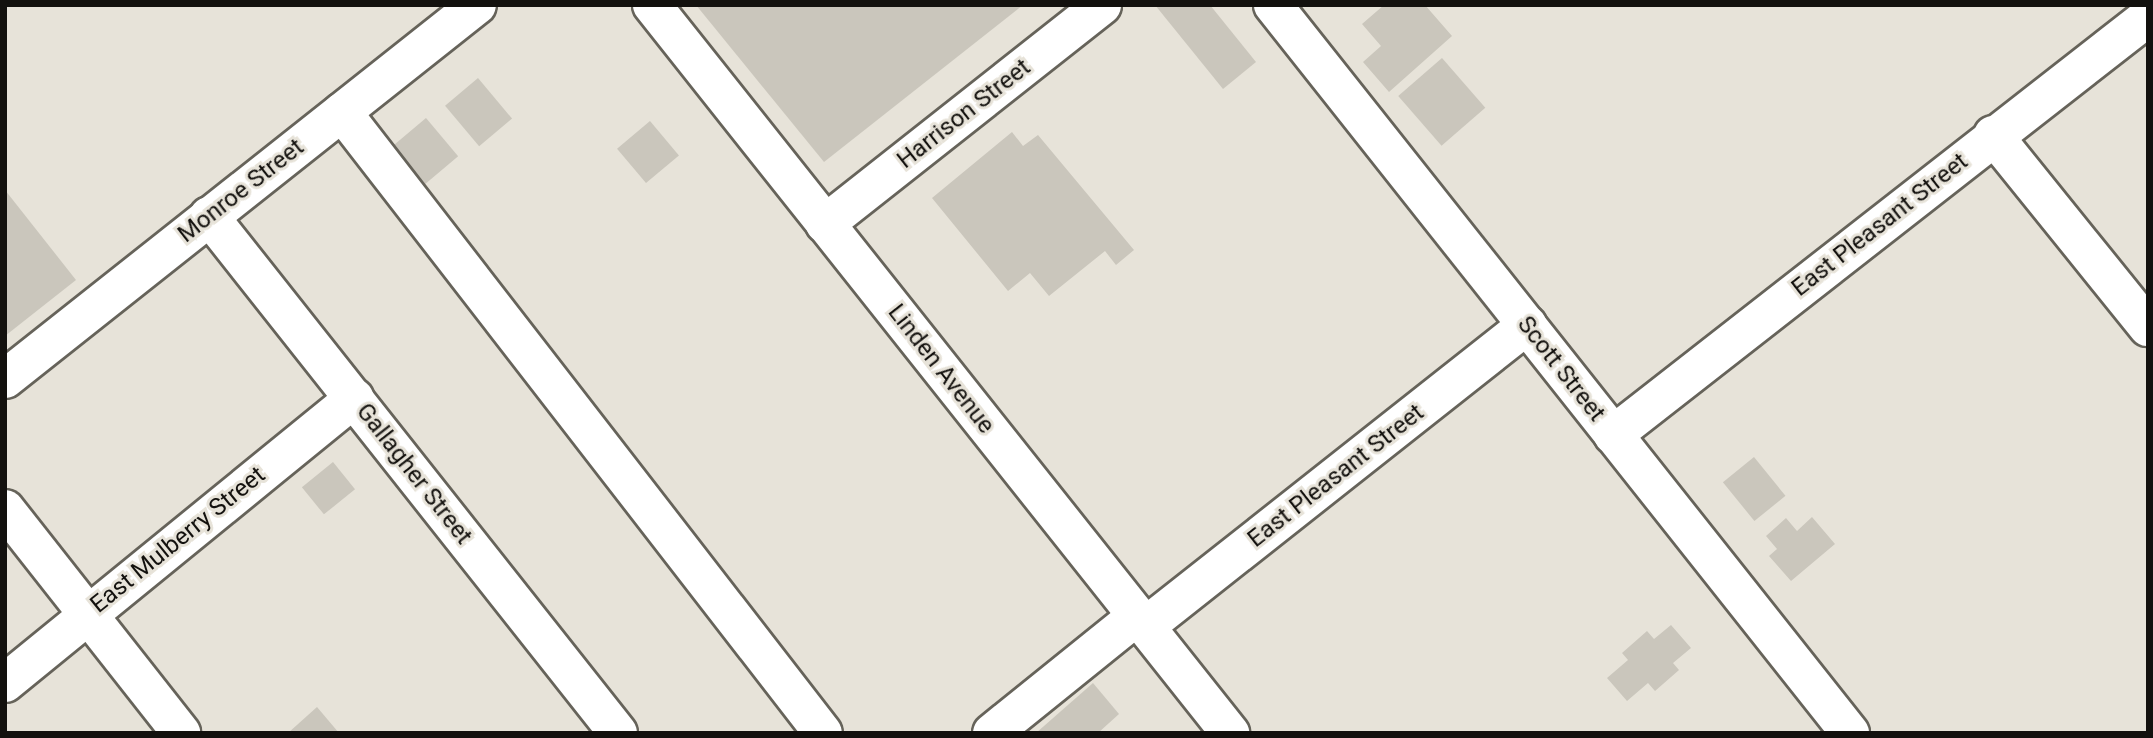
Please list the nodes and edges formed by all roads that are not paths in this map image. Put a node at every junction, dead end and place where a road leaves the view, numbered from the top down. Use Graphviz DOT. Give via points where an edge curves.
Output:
graph roads {
  1 [pos="477,5"];
  2 [pos="652,5"];
  3 [pos="1102,5"];
  4 [pos="1273,5"];
  5 [pos="2148,17"];
  6 [pos="342,112"];
  7 [pos="1993,135"];
  8 [pos="209,216"];
  9 [pos="825,224"];
  10 [pos="1527,326"];
  11 [pos="2148,327"];
  12 [pos="5,379"];
  13 [pos="354,398"];
  14 [pos="1613,435"];
  15 [pos="5,509"];
  16 [pos="87,613"];
  17 [pos="1142,621"];
  18 [pos="5,683"];
  19 [pos="181,733"];
  20 [pos="618,733"];
  21 [pos="823,733"];
  22 [pos="992,733"];
  23 [pos="1230,733"];
  24 [pos="1850,733"];
  1 -- 6 [label="street, Monroe Street"];
  2 -- 9 [label="street, Linden Avenue"];
  3 -- 9 [label="street, Harrison Street"];
  4 -- 10 [label="street, Scott Street"];
  5 -- 7 [label="street, East Pleasant Street"];
  6 -- 8 [label="street, Monroe Street"];
  6 -- 21 [label="street"];
  7 -- 11 [label="street"];
  7 -- 14 [label="street, East Pleasant Street"];
  8 -- 12 [label="street, Monroe Street"];
  8 -- 13 [label="street, Gallagher Street"];
  9 -- 17 [label="street, Linden Avenue"];
  10 -- 14 [label="street, Scott Street"];
  10 -- 17 [label="street, East Pleasant Street"];
  13 -- 16 [label="street, East Mulberry Street"];
  13 -- 20 [label="street, Gallagher Street"];
  14 -- 24 [label="street, Scott Street"];
  15 -- 16 [label="street"];
  16 -- 18 [label="street, East Mulberry Street" via="73,630"];
  16 -- 19 [label="street"];
  17 -- 22 [label="street, East Pleasant Street"];
  17 -- 23 [label="street, Linden Avenue"];
}
